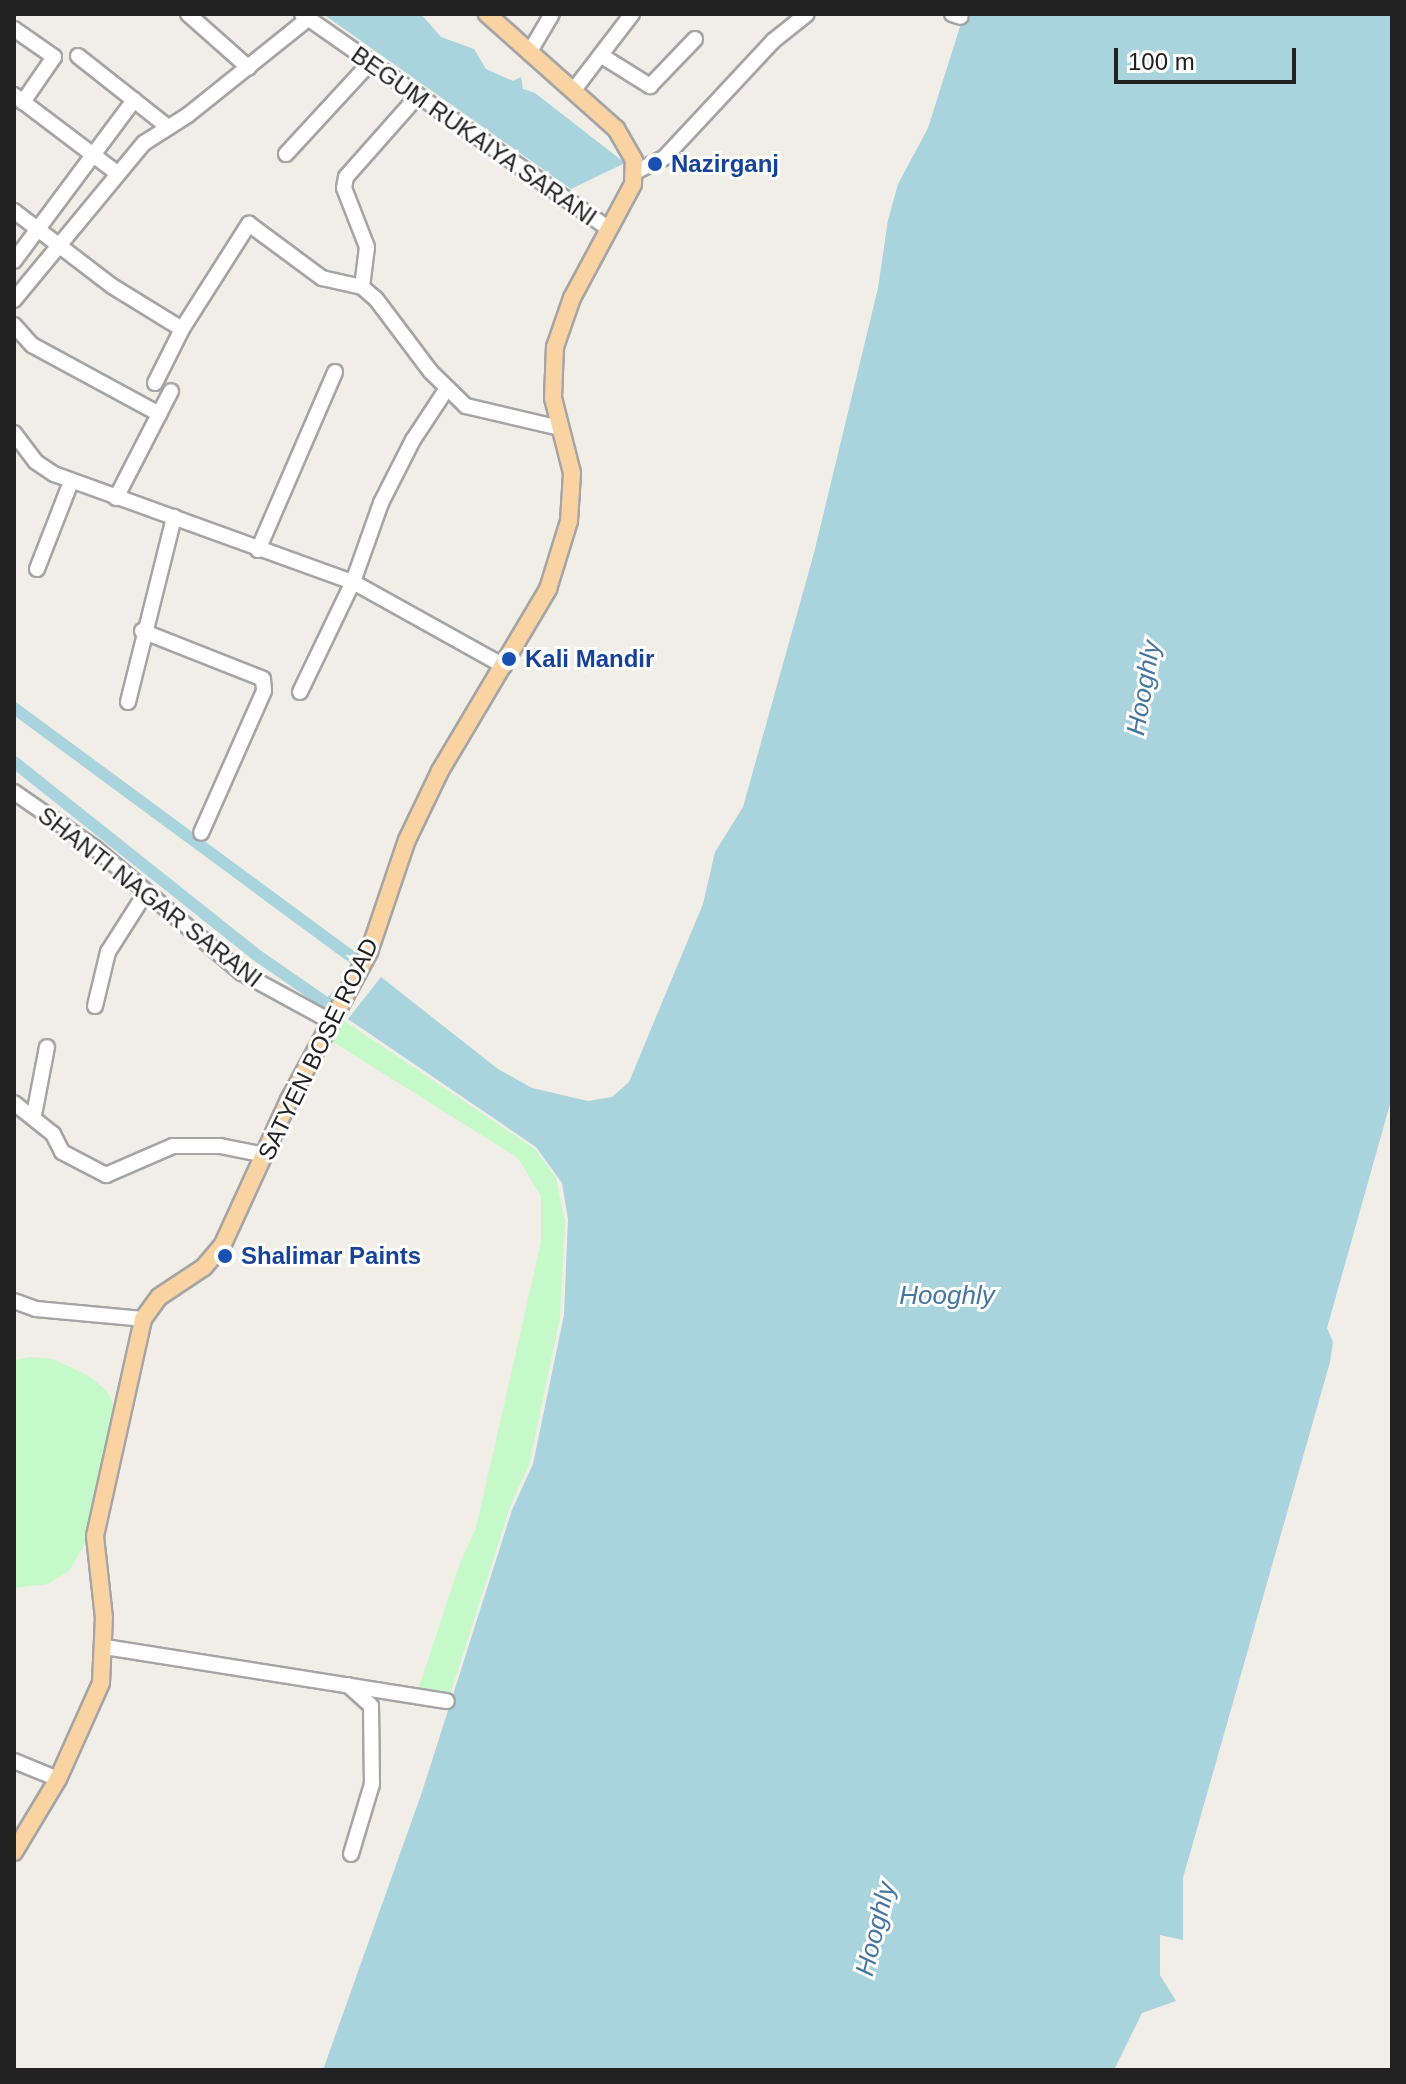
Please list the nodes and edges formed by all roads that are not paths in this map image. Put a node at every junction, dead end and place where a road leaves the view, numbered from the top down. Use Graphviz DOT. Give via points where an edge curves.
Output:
graph roads {
  1 [pos="188,14"];
  2 [pos="552,14"];
  3 [pos="632,14"];
  4 [pos="805,15"];
  5 [pos="305,17"];
  6 [pos="495,17"];
  7 [pos="14,29"];
  8 [pos="695,39"];
  9 [pos="529,53"];
  10 [pos="78,56"];
  11 [pos="602,56"];
  12 [pos="369,64"];
  13 [pos="249,68"];
  14 [pos="573,91"];
  15 [pos="416,98"];
  16 [pos="18,99"];
  17 [pos="134,100"];
  18 [pos="168,127"];
  19 [pos="90,152"];
  20 [pos="286,154"];
  21 [pos="635,172"];
  22 [pos="117,173"];
  23 [pos="14,211"];
  24 [pos="37,228"];
  25 [pos="609,229"];
  26 [pos="58,243"];
  27 [pos="14,261"];
  28 [pos="362,287"];
  29 [pos="14,300"];
  30 [pos="14,325"];
  31 [pos="182,329"];
  32 [pos="335,372"];
  33 [pos="155,383"];
  34 [pos="446,390"];
  35 [pos="171,391"];
  36 [pos="159,414"];
  37 [pos="560,428"];
  38 [pos="14,433"];
  39 [pos="71,482"];
  40 [pos="116,498"];
  41 [pos="174,517"];
  42 [pos="258,550"];
  43 [pos="37,569"];
  44 [pos="353,582"];
  45 [pos="142,631"];
  46 [pos="504,666"];
  47 [pos="300,692"];
  48 [pos="128,702"];
  49 [pos="16,798"];
  50 [pos="201,833"];
  51 [pos="145,894"];
  52 [pos="95,1006"];
  53 [pos="333,1017"];
  54 [pos="47,1047"];
  55 [pos="14,1103"];
  56 [pos="34,1115"];
  57 [pos="266,1155"];
  58 [pos="14,1301"];
  59 [pos="143,1319"];
  60 [pos="105,1647"];
  61 [pos="347,1684"];
  62 [pos="447,1701"];
  63 [pos="14,1761"];
  64 [pos="58,1779"];
  65 [pos="14,1852"];
  66 [pos="351,1854"];
  1 -- 13 [label="street"];
  2 -- 9 [label="street"];
  3 -- 11 [label="street"];
  4 -- 21 [label="street" via="773,41 664,158"];
  5 -- 12 [label="street, BEGUM RUKAIYA SARANI"];
  5 -- 13 [label="street"];
  6 -- 9 [label="main road"];
  7 -- 16 [label="street" via="54,57"];
  8 -- 11 [label="street" via="650,86"];
  9 -- 14 [label="main road"];
  10 -- 17 [label="street"];
  11 -- 14 [label="street"];
  12 -- 15 [label="street, BEGUM RUKAIYA SARANI"];
  12 -- 20 [label="street"];
  13 -- 18 [label="street"];
  14 -- 21 [label="main road" via="627,143"];
  15 -- 25 [label="street, BEGUM RUKAIYA SARANI"];
  15 -- 28 [label="street" via="346,177 344,188 367,247"];
  16 -- 19 [label="street"];
  17 -- 18 [label="street"];
  17 -- 19 [label="street"];
  18 -- 22 [label="street" via="144,143"];
  19 -- 22 [label="street"];
  19 -- 24 [label="street"];
  21 -- 25 [label="main road, SATYEN BOSE ROAD"];
  22 -- 26 [label="street"];
  23 -- 24 [label="street"];
  24 -- 26 [label="street"];
  24 -- 27 [label="street"];
  25 -- 37 [label="main road, SATYEN BOSE ROAD" via="572,298 555,347 553,398"];
  26 -- 29 [label="street"];
  26 -- 31 [label="street" via="112,286"];
  28 -- 31 [label="street" via="322,278 249,224"];
  28 -- 34 [label="street"];
  30 -- 36 [label="street" via="32,345"];
  31 -- 33 [label="street"];
  32 -- 42 [label="street"];
  34 -- 37 [label="street" via="479,410"];
  34 -- 44 [label="street" via="381,503"];
  35 -- 36 [label="street"];
  36 -- 40 [label="street"];
  37 -- 46 [label="main road, SATYEN BOSE ROAD" via="572,473 569,521 548,589"];
  38 -- 39 [label="street" via="36,462"];
  39 -- 40 [label="street"];
  39 -- 43 [label="street"];
  40 -- 41 [label="street"];
  41 -- 42 [label="street"];
  41 -- 45 [label="street"];
  42 -- 44 [label="street"];
  44 -- 46 [label="street"];
  44 -- 47 [label="street"];
  45 -- 48 [label="street"];
  45 -- 50 [label="street" via="263,679 264,691"];
  46 -- 53 [label="main road, SATYEN BOSE ROAD" via="440,771 407,840 369,952"];
  49 -- 51 [label="street, SHANTI NAGAR SARANI" via="95,848"];
  51 -- 52 [label="street" via="108,952"];
  51 -- 53 [label="street, SHANTI NAGAR SARANI" via="242,973"];
  53 -- 57 [label="main road, SATYEN BOSE ROAD"];
  54 -- 56 [label="street"];
  55 -- 56 [label="street"];
  56 -- 57 [label="street" via="62,1152 106,1175 173,1146 220,1146"];
  57 -- 59 [label="main road, SATYEN BOSE ROAD" via="217,1253 159,1297"];
  58 -- 59 [label="street" via="36,1309"];
  59 -- 60 [label="main road, SATYEN BOSE ROAD" via="95,1536"];
  60 -- 61 [label="street"];
  60 -- 64 [label="main road, SATYEN BOSE ROAD" via="90,1716"];
  61 -- 62 [label="street"];
  61 -- 66 [label="street" via="371,1706 372,1784"];
  63 -- 64 [label="street"];
  64 -- 65 [label="main road, SATYEN BOSE ROAD"];
}
